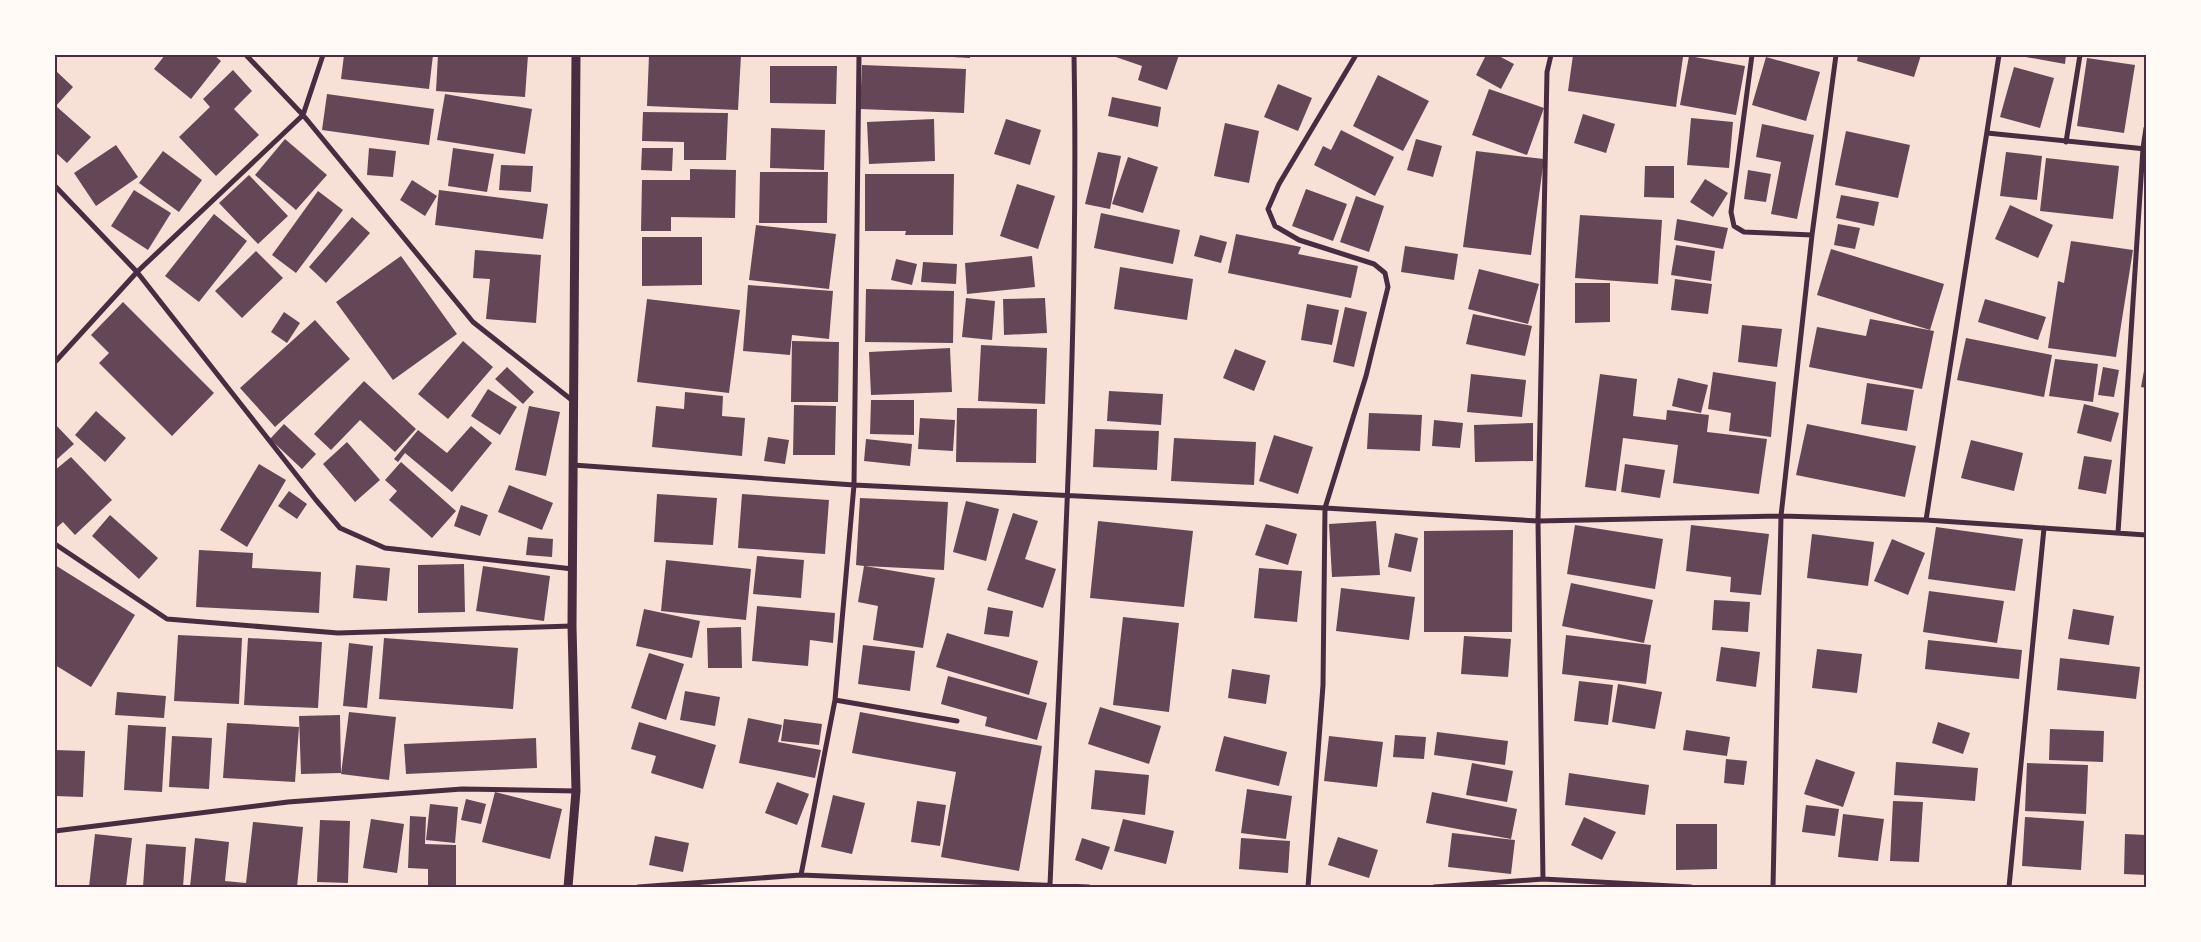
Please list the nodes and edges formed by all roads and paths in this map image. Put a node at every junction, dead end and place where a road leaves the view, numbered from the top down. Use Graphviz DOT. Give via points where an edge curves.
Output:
graph roads {
  1 [pos="246,55"];
  2 [pos="323,55"];
  3 [pos="576,55"];
  4 [pos="859,55"];
  5 [pos="1074,55"];
  6 [pos="1356,55"];
  7 [pos="1551,55"];
  8 [pos="1752,55"];
  9 [pos="1836,55"];
  10 [pos="1999,55"];
  11 [pos="2080,55"];
  12 [pos="303,115"];
  13 [pos="2146,128"];
  14 [pos="1987,134"];
  15 [pos="2066,142"];
  16 [pos="2144,148"];
  17 [pos="55,186"];
  18 [pos="1812,235"];
  19 [pos="137,272"];
  20 [pos="55,362"];
  21 [pos="573,401"];
  22 [pos="573,465"];
  23 [pos="854,485"];
  24 [pos="1067,496"];
  25 [pos="1325,508"];
  26 [pos="1781,516"];
  27 [pos="1926,520"];
  28 [pos="1538,521"];
  29 [pos="2044,528"];
  30 [pos="2118,533"];
  31 [pos="2146,535"];
  32 [pos="55,544"];
  33 [pos="573,570"];
  34 [pos="572,626"];
  35 [pos="835,700"];
  36 [pos="957,721"];
  37 [pos="576,791"];
  38 [pos="55,831"];
  39 [pos="801,875"];
  40 [pos="1543,879"];
  41 [pos="1050,885"];
  42 [pos="568,887"];
  43 [pos="638,887"];
  44 [pos="1089,887"];
  45 [pos="1308,887"];
  46 [pos="1434,887"];
  47 [pos="1691,887"];
  48 [pos="1773,887"];
  49 [pos="2009,887"];
  1 -- 12 [label="street"];
  2 -- 12 [label="street"];
  3 -- 21 [label="street"];
  4 -- 23 [label="street"];
  5 -- 24 [label="street" via="1076,173"];
  6 -- 25 [label="street" via="1279,184 1268,209 1275,226 1298,240 1374,264 1384,273 1388,287 1366,376"];
  7 -- 28 [label="street" via="1547,72"];
  8 -- 18 [label="street" via="1731,212 1734,226 1744,232"];
  9 -- 18 [label="street"];
  10 -- 14 [label="street"];
  11 -- 15 [label="street"];
  12 -- 19 [label="street"];
  12 -- 21 [label="street" via="472,322"];
  13 -- 16 [label="street"];
  14 -- 15 [label="street"];
  14 -- 27 [label="street"];
  15 -- 16 [label="street"];
  16 -- 30 [label="street"];
  17 -- 19 [label="street"];
  18 -- 26 [label="street"];
  19 -- 20 [label="street"];
  19 -- 33 [label="street" via="340,528 385,548"];
  21 -- 22 [label="street"];
  22 -- 23 [label="street"];
  22 -- 33 [label="street"];
  23 -- 24 [label="street"];
  23 -- 35 [label="street"];
  24 -- 25 [label="street"];
  24 -- 41 [label="street"];
  25 -- 28 [label="street"];
  25 -- 45 [label="street" via="1323,685"];
  26 -- 27 [label="street"];
  26 -- 28 [label="street"];
  26 -- 48 [label="street"];
  27 -- 29 [label="street"];
  28 -- 40 [label="street"];
  29 -- 30 [label="street"];
  29 -- 49 [label="street"];
  30 -- 31 [label="street"];
  32 -- 34 [label="street" via="167,619 338,633"];
  33 -- 34 [label="street"];
  34 -- 37 [label="street"];
  35 -- 36 [label="street"];
  35 -- 39 [label="street"];
  37 -- 38 [label="street" via="462,790 288,802"];
  37 -- 42 [label="street"];
  39 -- 41 [label="street"];
  39 -- 43 [label="street"];
  40 -- 46 [label="street"];
  40 -- 47 [label="street"];
  41 -- 44 [label="street"];
}
